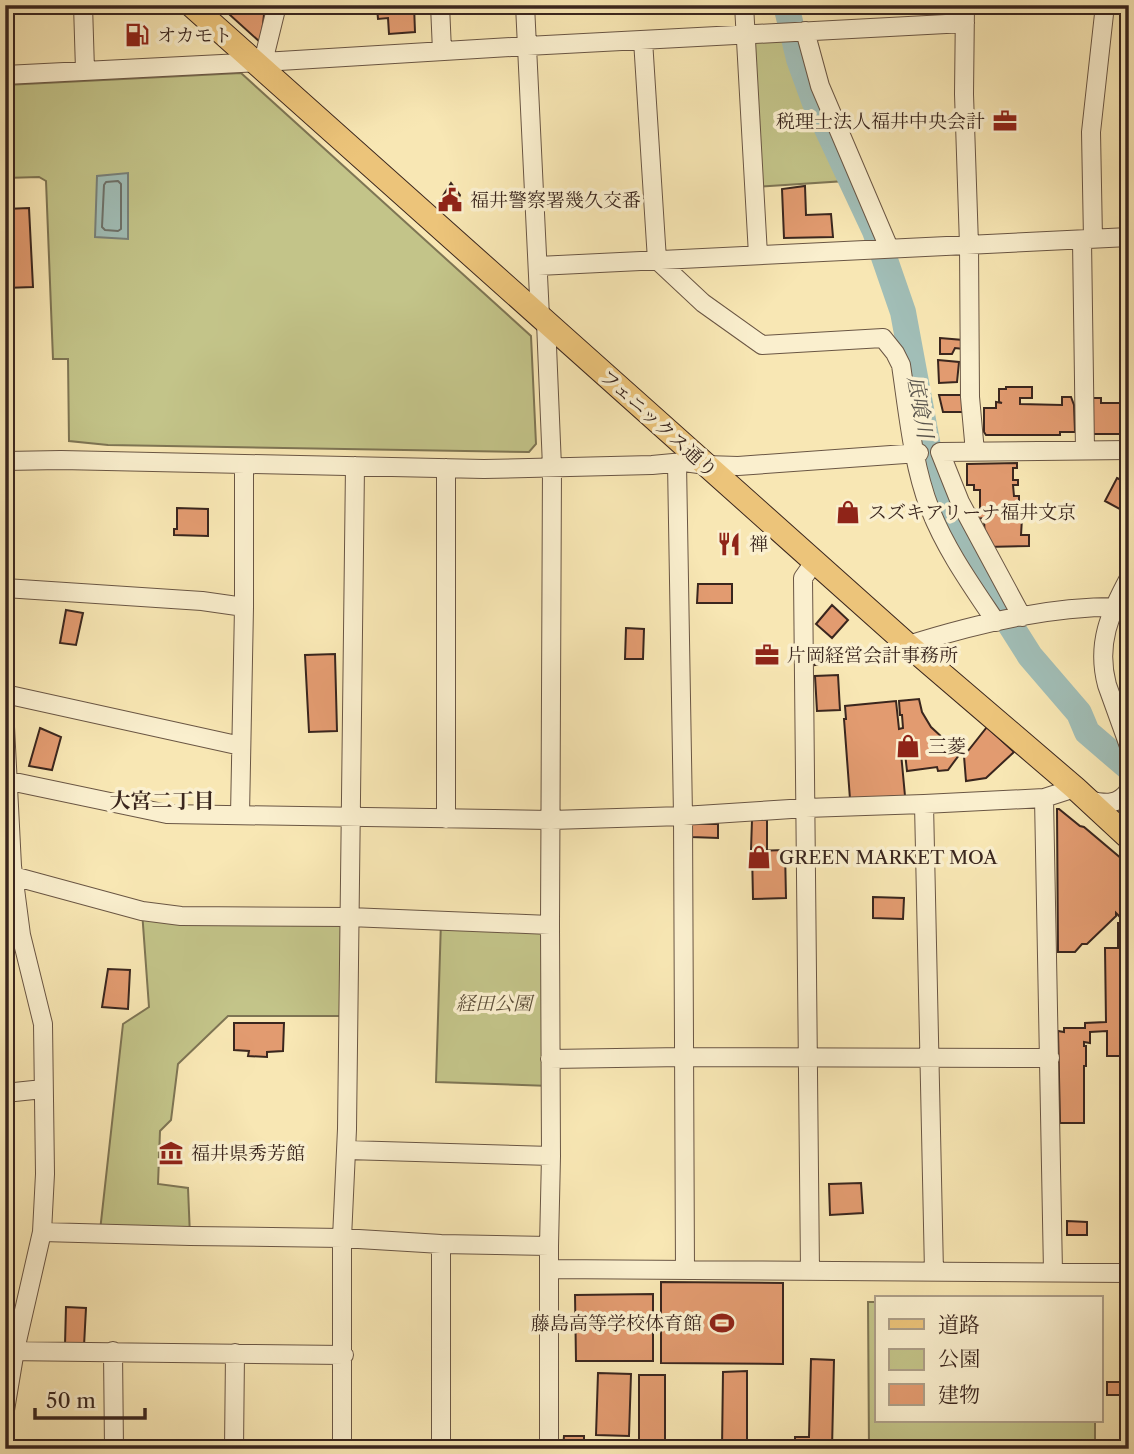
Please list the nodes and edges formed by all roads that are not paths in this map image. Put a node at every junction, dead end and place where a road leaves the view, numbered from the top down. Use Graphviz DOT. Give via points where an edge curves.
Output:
graph roads {
  1 [pos="83,5"];
  2 [pos="191,5"];
  3 [pos="277,5"];
  4 [pos="440,5"];
  5 [pos="525,5"];
  6 [pos="744,5"];
  7 [pos="1105,5"];
  8 [pos="965,14"];
  9 [pos="798,32"];
  10 [pos="745,34"];
  11 [pos="643,40"];
  12 [pos="527,46"];
  13 [pos="442,51"];
  14 [pos="259,62"];
  15 [pos="85,70"];
  16 [pos="5,75"];
  17 [pos="1129,237"];
  18 [pos="1088,239"];
  19 [pos="969,244"];
  20 [pos="889,248"];
  21 [pos="758,255"];
  22 [pos="657,260"];
  23 [pos="538,266"];
  24 [pos="543,320"];
  25 [pos="1085,450"];
  26 [pos="1129,450"];
  27 [pos="975,452"];
  28 [pos="917,453"];
  29 [pos="5,461"];
  30 [pos="677,463"];
  31 [pos="244,464"];
  32 [pos="706,465"];
  33 [pos="355,466"];
  34 [pos="552,467"];
  35 [pos="446,468"];
  36 [pos="815,561"];
  37 [pos="1129,578"];
  38 [pos="5,588"];
  39 [pos="244,607"];
  40 [pos="1121,607"];
  41 [pos="1022,617"];
  42 [pos="996,622"];
  43 [pos="908,645"];
  44 [pos="5,694"];
  45 [pos="5,727"];
  46 [pos="1127,739"];
  47 [pos="241,746"];
  48 [pos="7,780"];
  49 [pos="1128,792"];
  50 [pos="1082,794"];
  51 [pos="1044,798"];
  52 [pos="924,804"];
  53 [pos="806,808"];
  54 [pos="240,815"];
  55 [pos="683,816"];
  56 [pos="351,818"];
  57 [pos="446,819"];
  58 [pos="551,821"];
  59 [pos="1129,838"];
  60 [pos="13,876"];
  61 [pos="349,917"];
  62 [pos="550,925"];
  63 [pos="683,1057"];
  64 [pos="808,1058"];
  65 [pos="929,1058"];
  66 [pos="1051,1058"];
  67 [pos="550,1059"];
  68 [pos="43,1089"];
  69 [pos="5,1093"];
  70 [pos="347,1150"];
  71 [pos="551,1156"];
  72 [pos="42,1232"];
  73 [pos="342,1238"];
  74 [pos="441,1244"];
  75 [pos="549,1246"];
  76 [pos="549,1269"];
  77 [pos="685,1270"];
  78 [pos="810,1271"];
  79 [pos="934,1272"];
  80 [pos="1054,1272"];
  81 [pos="1129,1273"];
  82 [pos="10,1351"];
  83 [pos="113,1351"];
  84 [pos="235,1353"];
  85 [pos="344,1354"];
  86 [pos="5,1410"];
  87 [pos="114,1449"];
  88 [pos="234,1449"];
  89 [pos="342,1449"];
  90 [pos="441,1449"];
  91 [pos="549,1449"];
  1 -- 15 [label="street"];
  2 -- 14 [label="main road, フェニックス通り"];
  3 -- 14 [label="street"];
  4 -- 13 [label="street"];
  5 -- 12 [label="street"];
  6 -- 10 [label="street"];
  7 -- 18 [label="street" via="1091,132"];
  8 -- 9 [label="street"];
  8 -- 19 [label="street"];
  9 -- 10 [label="street"];
  9 -- 20 [label="street"];
  10 -- 11 [label="street"];
  10 -- 21 [label="street"];
  11 -- 12 [label="street"];
  11 -- 22 [label="street"];
  12 -- 13 [label="street"];
  12 -- 23 [label="street"];
  13 -- 14 [label="street"];
  14 -- 15 [label="street"];
  14 -- 24 [label="main road, フェニックス通り"];
  15 -- 16 [label="street"];
  17 -- 18 [label="street"];
  18 -- 19 [label="street"];
  18 -- 25 [label="street"];
  19 -- 20 [label="street"];
  19 -- 27 [label="street"];
  20 -- 21 [label="street"];
  21 -- 22 [label="street"];
  22 -- 23 [label="street"];
  22 -- 28 [label="street" via="703,303 762,345 883,338 901,365"];
  23 -- 24 [label="street"];
  24 -- 32 [label="main road, フェニックス通り"];
  24 -- 34 [label="street"];
  25 -- 26 [label="street"];
  25 -- 27 [label="street"];
  27 -- 41 [label="street" via="940,452 960,502"];
  28 -- 32 [label="street"];
  28 -- 42 [label="street" via="929,506 942,537"];
  29 -- 31 [label="street"];
  30 -- 32 [label="street"];
  30 -- 34 [label="street"];
  30 -- 55 [label="street"];
  31 -- 33 [label="street"];
  31 -- 39 [label="street"];
  32 -- 36 [label="main road, フェニックス通り"];
  33 -- 35 [label="street"];
  33 -- 56 [label="street"];
  34 -- 35 [label="street"];
  34 -- 58 [label="street"];
  35 -- 57 [label="street"];
  36 -- 43 [label="main road, フェニックス通り"];
  36 -- 53 [label="street" via="803,578"];
  37 -- 40 [label="street"];
  38 -- 39 [label="street"];
  39 -- 47 [label="street"];
  40 -- 41 [label="street"];
  40 -- 46 [label="street" via="1105,635 1103,665"];
  41 -- 42 [label="street"];
  42 -- 43 [label="street"];
  43 -- 50 [label="main road, フェニックス通り"];
  44 -- 47 [label="street"];
  45 -- 48 [label="street"];
  47 -- 54 [label="street"];
  48 -- 54 [label="street" via="167,814"];
  48 -- 60 [label="street"];
  49 -- 50 [label="street" via="1114,803"];
  50 -- 51 [label="street"];
  50 -- 59 [label="main road, フェニックス通り"];
  51 -- 52 [label="street"];
  51 -- 66 [label="street"];
  52 -- 53 [label="street"];
  52 -- 65 [label="street"];
  53 -- 55 [label="street"];
  53 -- 64 [label="street"];
  54 -- 56 [label="street"];
  55 -- 58 [label="street"];
  55 -- 63 [label="street"];
  56 -- 57 [label="street"];
  56 -- 61 [label="street"];
  57 -- 58 [label="street"];
  58 -- 62 [label="street"];
  60 -- 61 [label="street" via="142,911 181,916"];
  60 -- 68 [label="street" via="21,935 43,1024"];
  61 -- 62 [label="street"];
  61 -- 70 [label="street"];
  62 -- 67 [label="street"];
  63 -- 64 [label="street"];
  63 -- 67 [label="street"];
  63 -- 77 [label="street"];
  64 -- 65 [label="street"];
  64 -- 78 [label="street"];
  65 -- 66 [label="street"];
  65 -- 79 [label="street"];
  66 -- 80 [label="street"];
  67 -- 71 [label="street"];
  68 -- 69 [label="street"];
  68 -- 72 [label="street"];
  70 -- 71 [label="street"];
  70 -- 73 [label="street"];
  71 -- 75 [label="street"];
  72 -- 73 [label="street"];
  72 -- 82 [label="street"];
  73 -- 74 [label="street"];
  73 -- 85 [label="street"];
  74 -- 75 [label="street"];
  74 -- 90 [label="street"];
  75 -- 76 [label="street"];
  76 -- 77 [label="street"];
  76 -- 91 [label="street"];
  77 -- 78 [label="street"];
  78 -- 79 [label="street"];
  79 -- 80 [label="street"];
  80 -- 81 [label="street"];
  82 -- 83 [label="street"];
  82 -- 86 [label="street"];
  83 -- 84 [label="street"];
  83 -- 87 [label="street"];
  84 -- 85 [label="street"];
  84 -- 88 [label="street"];
  85 -- 89 [label="street"];
}
